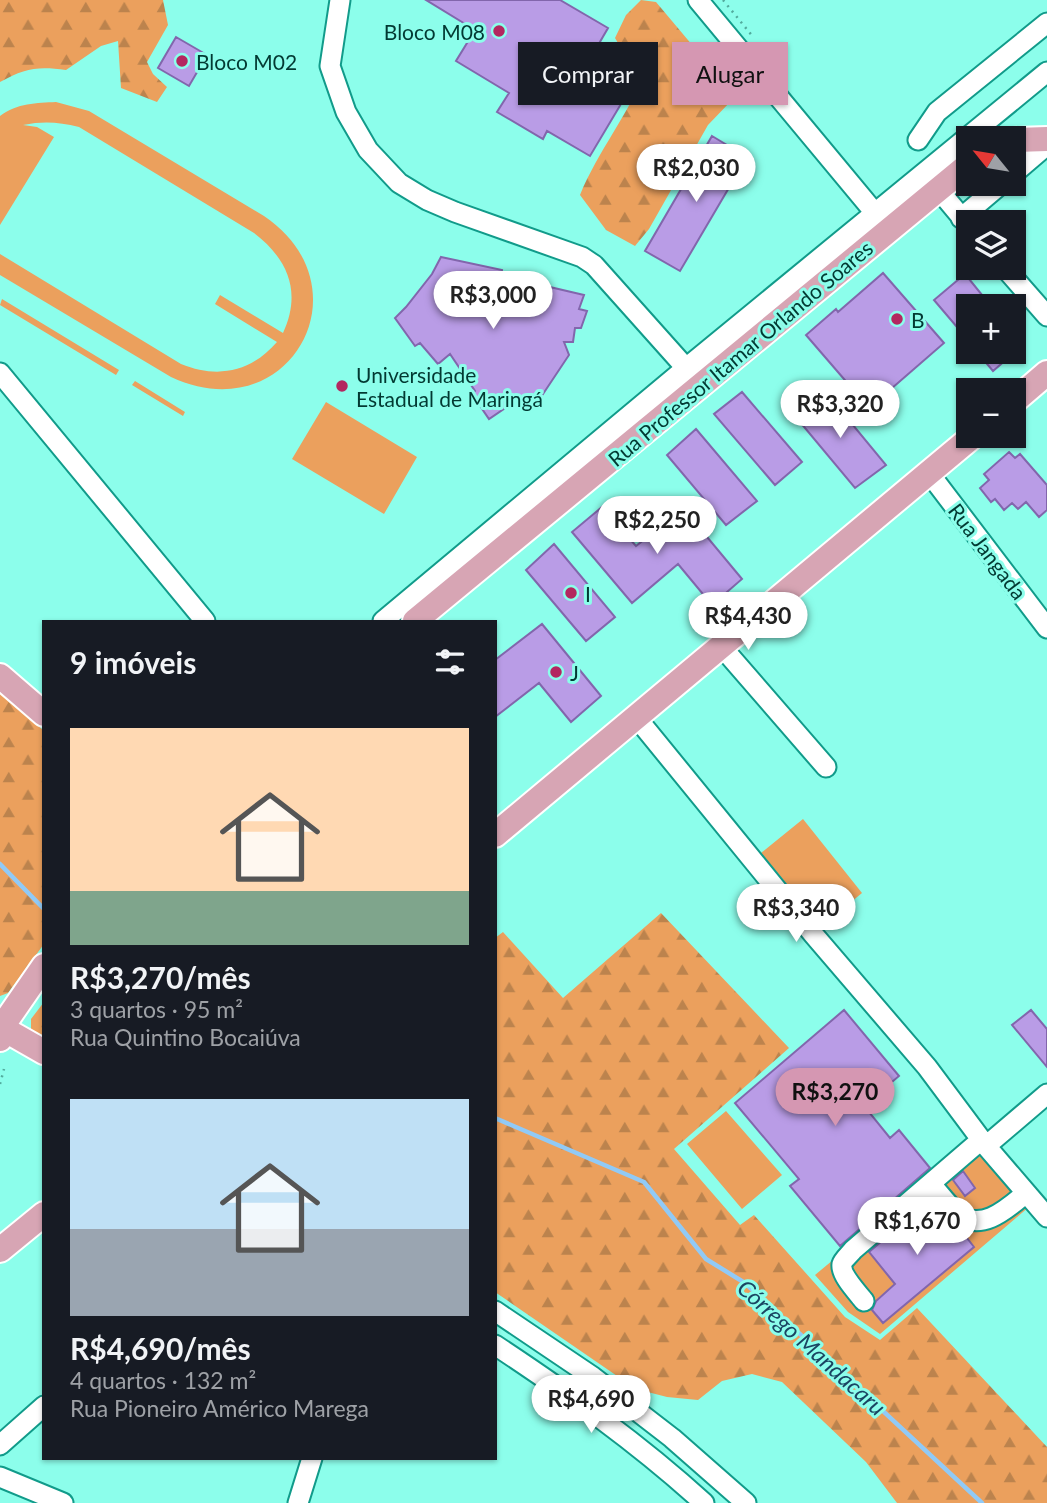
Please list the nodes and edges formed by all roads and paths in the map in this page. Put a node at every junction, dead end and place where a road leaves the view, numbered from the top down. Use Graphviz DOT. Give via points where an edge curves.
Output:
graph roads {
  1 [pos="340,0"];
  2 [pos="698,0"];
  3 [pos="1047,23"];
  4 [pos="1047,72"];
  5 [pos="1047,139"];
  6 [pos="918,140"];
  7 [pos="1026,140"];
  8 [pos="1047,145"];
  9 [pos="1026,163"];
  10 [pos="956,174"];
  11 [pos="938,188"];
  12 [pos="989,196"];
  13 [pos="956,210"];
  14 [pos="976,210"];
  15 [pos="875,213"];
  16 [pos="1016,280"];
  17 [pos="1047,316"];
  18 [pos="686,368"];
  19 [pos="0,373"];
  20 [pos="1047,373"];
  21 [pos="1026,391"];
  22 [pos="959,448"];
  23 [pos="929,473"];
  24 [pos="204,620"];
  25 [pos="384,620"];
  26 [pos="416,620"];
  27 [pos="1047,628"];
  28 [pos="721,646"];
  29 [pos="0,676"];
  30 [pos="42,712"];
  31 [pos="636,717"];
  32 [pos="826,767"];
  33 [pos="497,833"];
  34 [pos="42,969"];
  35 [pos="1,1032"];
  36 [pos="42,1051"];
  37 [pos="4,1069"];
  38 [pos="0,1084"];
  39 [pos="1047,1094"];
  40 [pos="984,1143"];
  41 [pos="931,1184"];
  42 [pos="1026,1193"];
  43 [pos="42,1216"];
  44 [pos="1047,1217"];
  45 [pos="0,1250"];
  46 [pos="864,1301"];
  47 [pos="497,1312"];
  48 [pos="497,1346"];
  49 [pos="42,1408"];
  50 [pos="0,1445"];
  51 [pos="311,1460"];
  52 [pos="0,1477"];
  53 [pos="63,1503"];
  54 [pos="298,1503"];
  55 [pos="705,1503"];
  56 [pos="746,1503"];
  1 -- 18 [label="street" via="330,66 346,112 368,150 399,183 427,200 588,261"];
  2 -- 15 [label="street"];
  3 -- 6 [label="street" via="937,112"];
  4 -- 15 [label="street"];
  5 -- 7 [label="main road"];
  8 -- 9 [label="street"];
  10 -- 11 [label="main road, Rua Professor Itamar Orlando Soares"];
  11 -- 13 [label="street"];
  11 -- 26 [label="main road, Rua Professor Itamar Orlando Soares"];
  12 -- 14 [label="street"];
  15 -- 18 [label="street"];
  16 -- 17 [label="street"];
  18 -- 25 [label="street"];
  19 -- 24 [label="street"];
  20 -- 21 [label="main road"];
  22 -- 23 [label="main road"];
  23 -- 27 [label="street, Rua Jangada"];
  23 -- 28 [label="main road"];
  28 -- 31 [label="main road"];
  28 -- 32 [label="street"];
  29 -- 30 [label="main road"];
  31 -- 33 [label="main road"];
  31 -- 40 [label="street" via="918,1056"];
  34 -- 35 [label="main road"];
  35 -- 36 [label="main road"];
  37 -- 38 [label="path"];
  39 -- 40 [label="street"];
  40 -- 41 [label="street"];
  40 -- 42 [label="street"];
  41 -- 42 [label="street" via="957,1213 971,1219 993,1217"];
  41 -- 46 [label="street" via="842,1263"];
  42 -- 44 [label="street"];
  43 -- 45 [label="main road"];
  47 -- 56 [label="street" via="673,1438"];
  48 -- 55 [label="street" via="657,1460"];
  49 -- 50 [label="street"];
  51 -- 54 [label="street"];
  52 -- 53 [label="street"];
}
